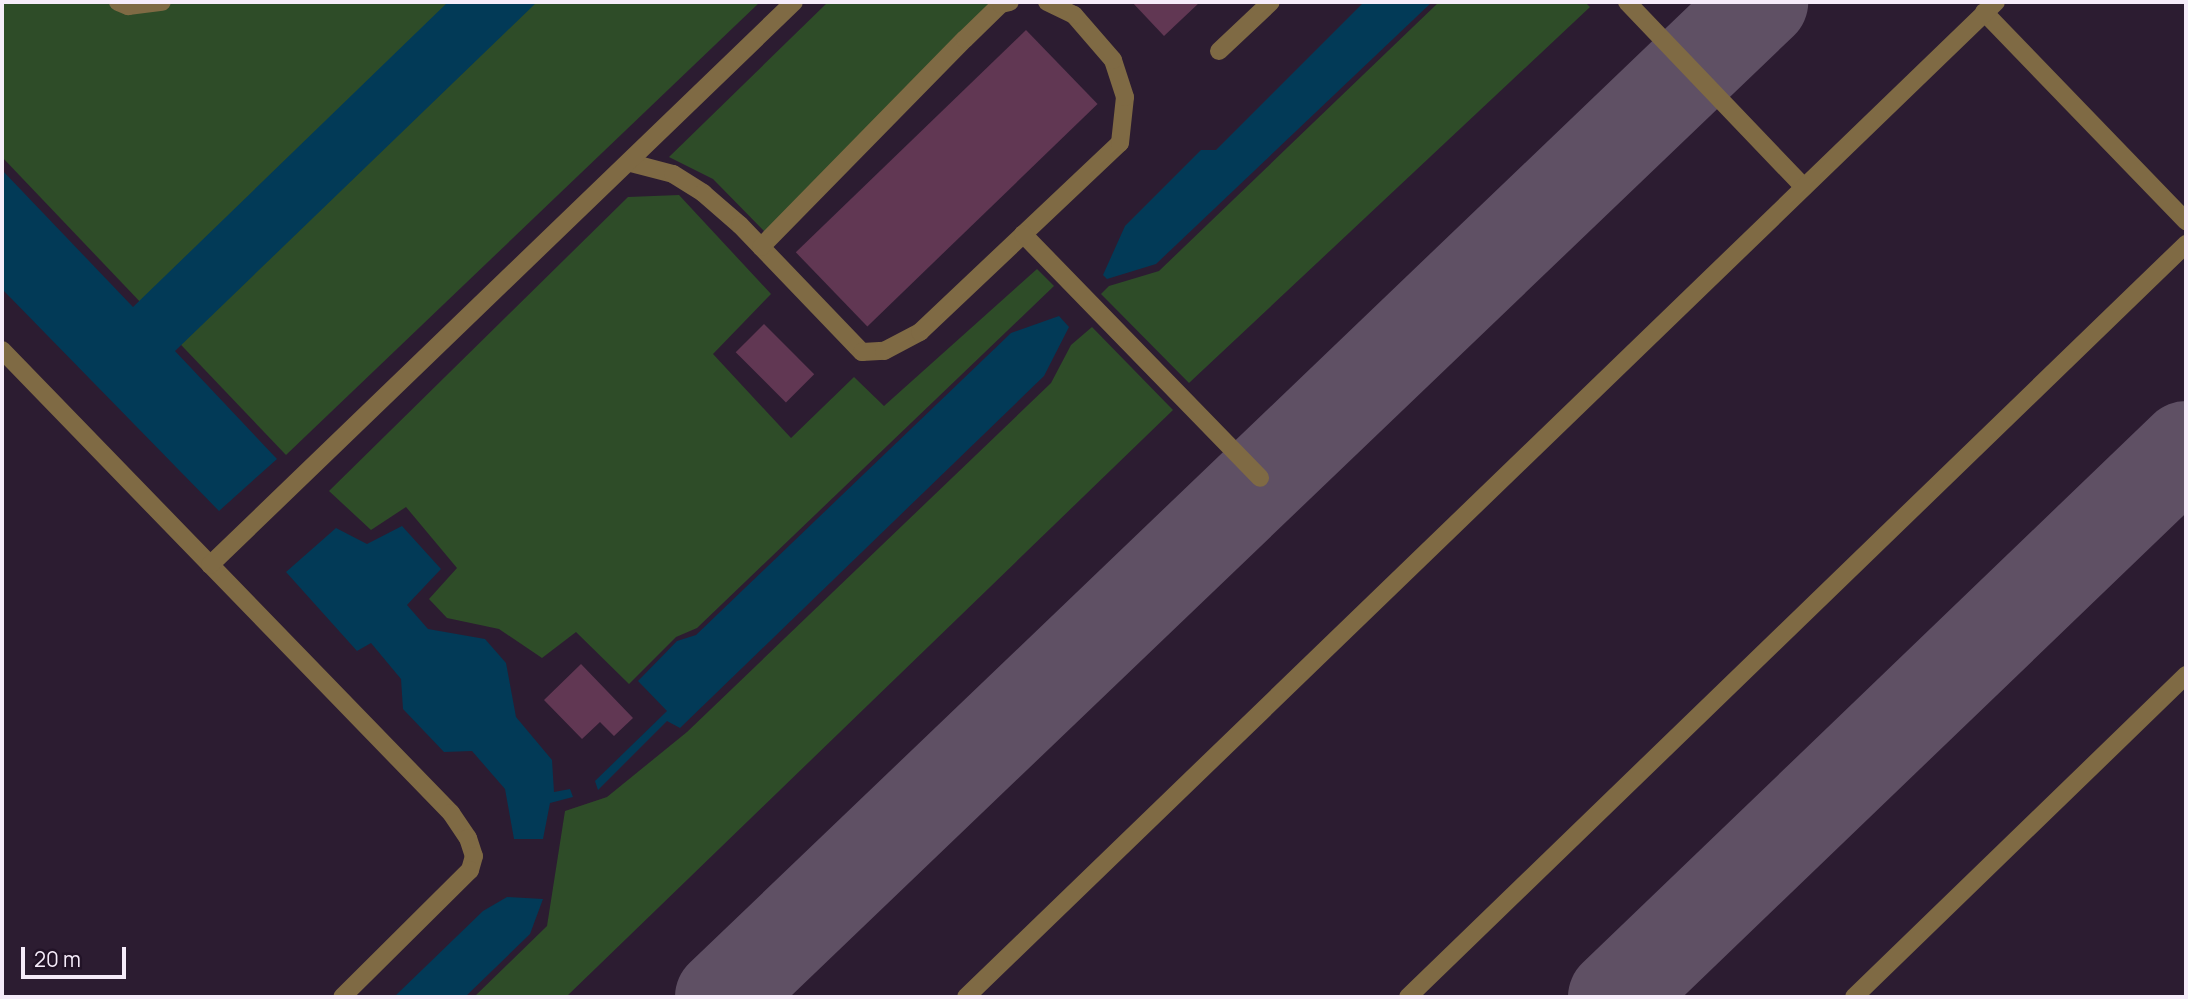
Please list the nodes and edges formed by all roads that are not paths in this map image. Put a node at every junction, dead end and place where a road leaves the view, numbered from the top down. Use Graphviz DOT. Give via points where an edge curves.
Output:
graph roads {
  1 [pos="118,2"];
  2 [pos="162,2"];
  3 [pos="793,2"];
  4 [pos="1010,2"];
  5 [pos="1047,2"];
  6 [pos="1271,2"];
  7 [pos="1627,2"];
  8 [pos="1990,7"];
  9 [pos="1219,51"];
  10 [pos="631,163"];
  11 [pos="1804,187"];
  12 [pos="2186,221"];
  13 [pos="1023,234"];
  14 [pos="2186,244"];
  15 [pos="761,247"];
  16 [pos="2,350"];
  17 [pos="1259,478"];
  18 [pos="210,565"];
  19 [pos="2186,675"];
  20 [pos="342,997"];
  21 [pos="966,997"];
  22 [pos="1408,997"];
  23 [pos="1854,997"];
  1 -- 2 [label="lane" via="128,6"];
  3 -- 10 [label="lane"];
  4 -- 15 [label="lane" via="1001,4 965,39"];
  5 -- 13 [label="lane" via="1074,15 1113,60 1125,97 1126,119 1120,143"];
  6 -- 9 [label="lane"];
  7 -- 11 [label="lane"];
  8 -- 11 [label="lane"];
  8 -- 12 [label="lane"];
  10 -- 15 [label="lane" via="673,174 703,193"];
  10 -- 18 [label="lane"];
  11 -- 21 [label="lane"];
  13 -- 15 [label="lane" via="920,332 884,351 862,352"];
  13 -- 17 [label="lane"];
  14 -- 22 [label="lane"];
  16 -- 18 [label="lane"];
  18 -- 20 [label="lane" via="451,813 474,856 458,883"];
  19 -- 23 [label="lane"];
}
